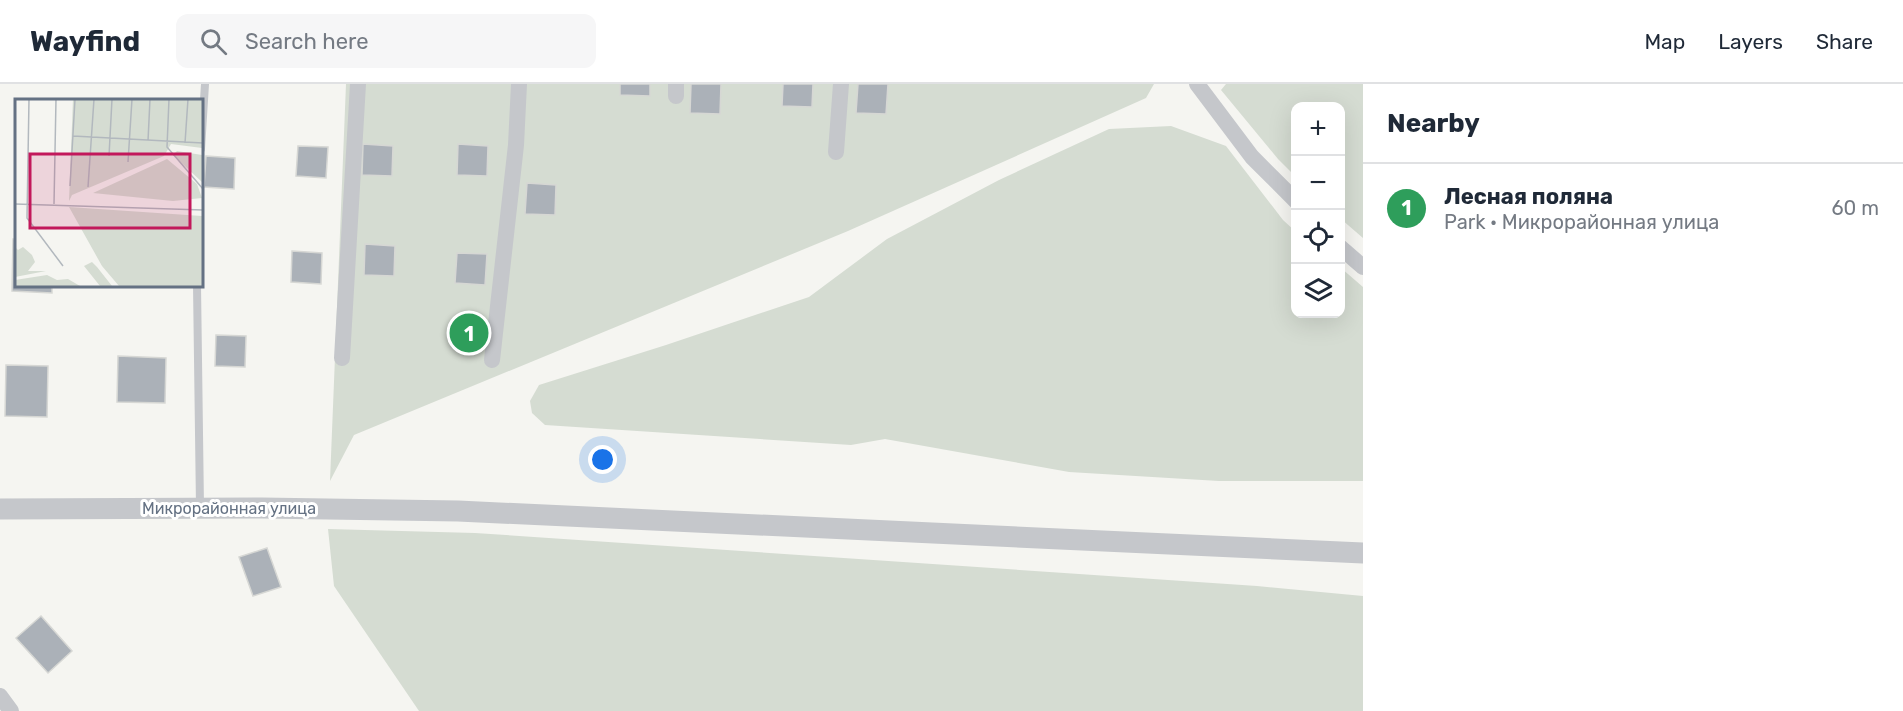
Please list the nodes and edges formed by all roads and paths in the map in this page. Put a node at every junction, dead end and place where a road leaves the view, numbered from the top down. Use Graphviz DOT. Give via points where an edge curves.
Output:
graph roads {
  1 [pos="206,84"];
  2 [pos="358,84"];
  3 [pos="519,84"];
  4 [pos="841,84"];
  5 [pos="1197,84"];
  6 [pos="202,136"];
  7 [pos="836,152"];
  8 [pos="1291,196"];
  9 [pos="1345,251"];
  10 [pos="1363,267"];
  11 [pos="197,286"];
  12 [pos="342,358"];
  13 [pos="492,360"];
  14 [pos="0,508"];
  15 [pos="200,508"];
  16 [pos="1363,553"];
  17 [pos="0,696"];
  18 [pos="10,711"];
  1 -- 6 [label="lane"];
  2 -- 12 [label="street"];
  3 -- 13 [label="street"];
  4 -- 7 [label="street"];
  5 -- 8 [label="street" via="1252,157"];
  9 -- 10 [label="street"];
  11 -- 15 [label="lane"];
  14 -- 15 [label="street, Микрорайонная улица"];
  15 -- 16 [label="street, Микрорайонная улица" via="458,512"];
  17 -- 18 [label="street"];
}
